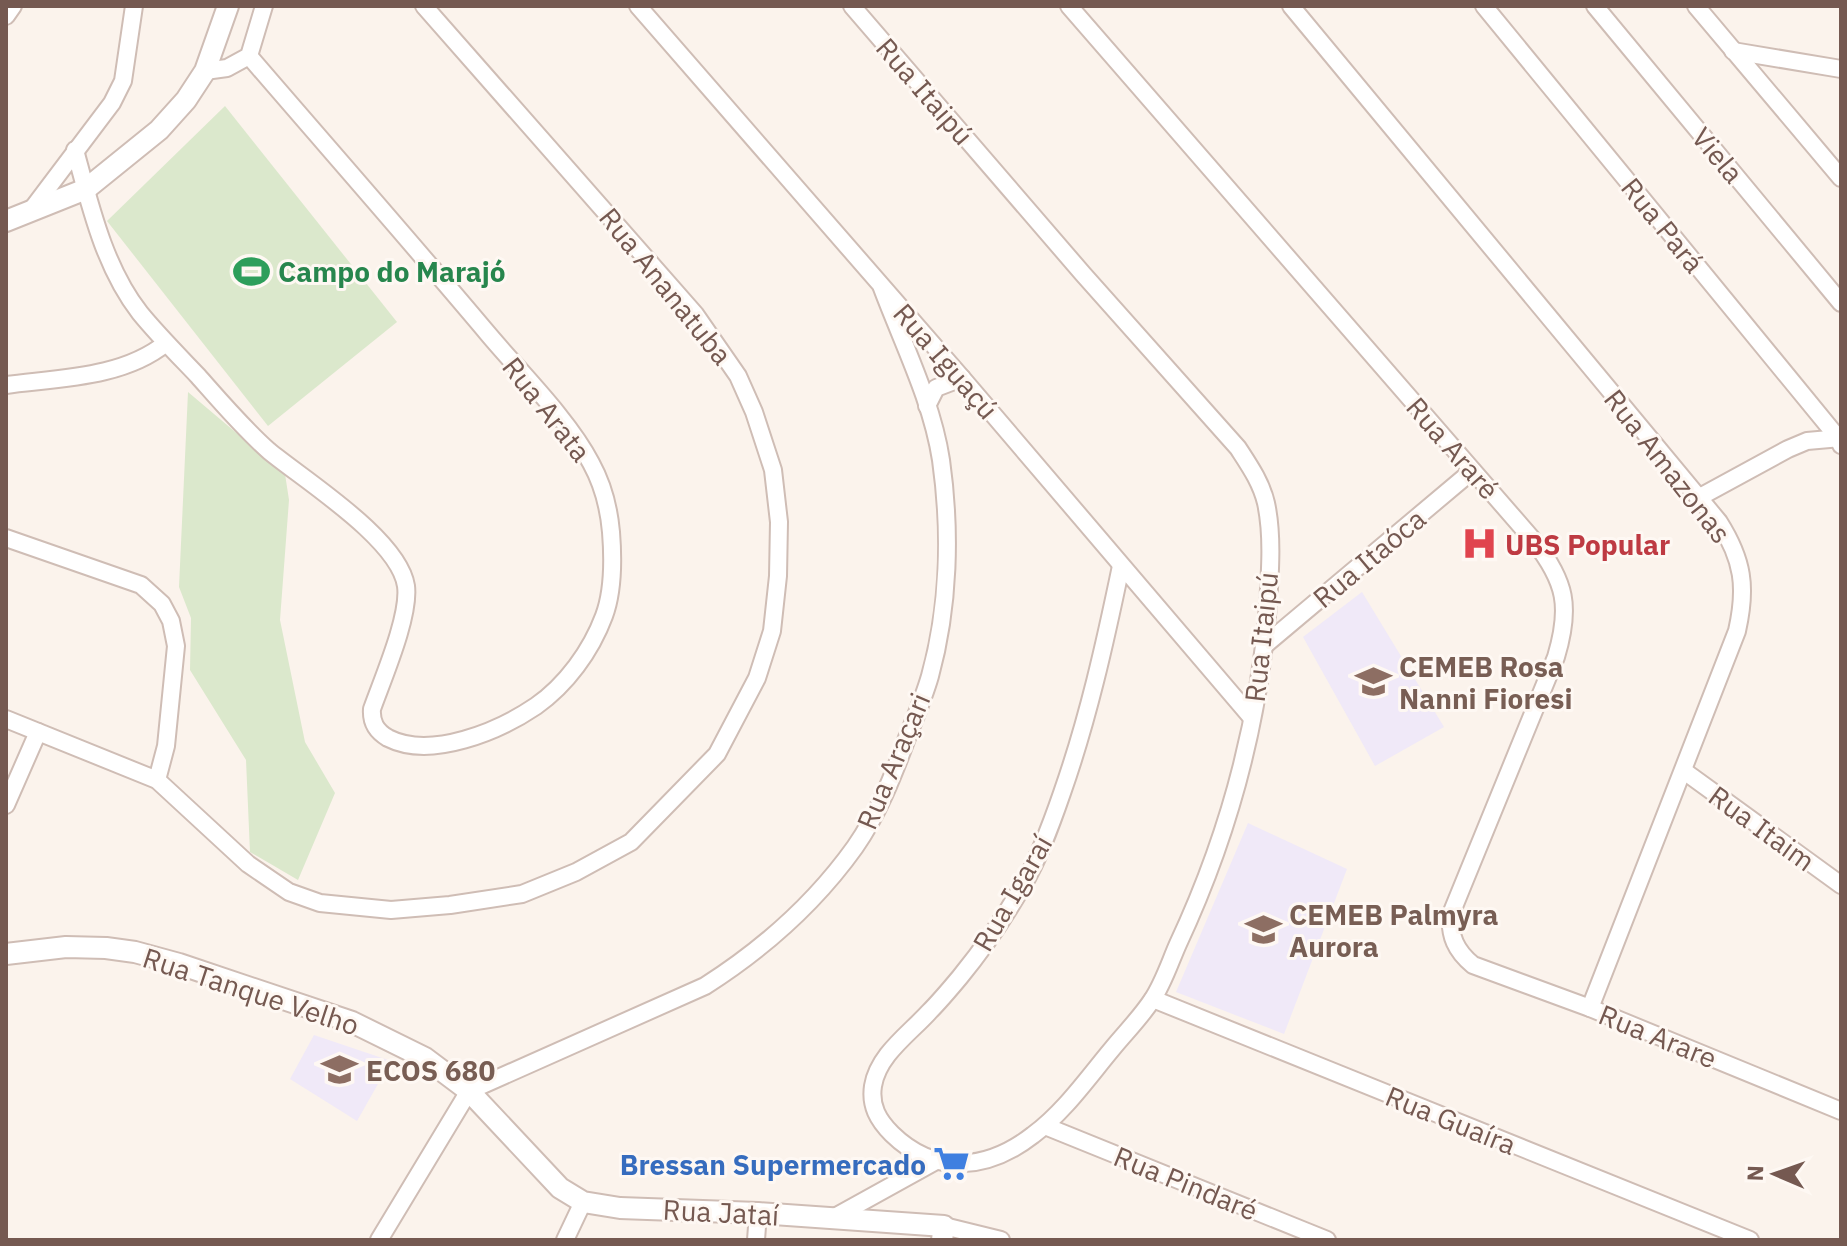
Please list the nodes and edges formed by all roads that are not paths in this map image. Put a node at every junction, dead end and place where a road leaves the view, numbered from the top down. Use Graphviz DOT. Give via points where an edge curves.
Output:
graph roads {
  1 [pos="13,6"];
  2 [pos="121,6"];
  3 [pos="134,6"];
  4 [pos="228,6"];
  5 [pos="264,6"];
  6 [pos="424,6"];
  7 [pos="638,6"];
  8 [pos="852,6"];
  9 [pos="1069,6"];
  10 [pos="1291,6"];
  11 [pos="1484,6"];
  12 [pos="1595,6"];
  13 [pos="1696,6"];
  14 [pos="6,16"];
  15 [pos="129,37"];
  16 [pos="1733,51"];
  17 [pos="249,56"];
  18 [pos="1841,69"];
  19 [pos="205,71"];
  20 [pos="75,150"];
  21 [pos="1841,178"];
  22 [pos="86,189"];
  23 [pos="29,213"];
  24 [pos="6,221"];
  25 [pos="882,288"];
  26 [pos="1841,303"];
  27 [pos="166,343"];
  28 [pos="962,378"];
  29 [pos="6,385"];
  30 [pos="927,406"];
  31 [pos="1840,440"];
  32 [pos="1472,471"];
  33 [pos="1698,498"];
  34 [pos="6,538"];
  35 [pos="1121,566"];
  36 [pos="1265,645"];
  37 [pos="1252,718"];
  38 [pos="6,719"];
  39 [pos="38,732"];
  40 [pos="1684,771"];
  41 [pos="157,780"];
  42 [pos="6,805"];
  43 [pos="1841,885"];
  44 [pos="6,954"];
  45 [pos="1473,965"];
  46 [pos="1153,999"];
  47 [pos="1590,1008"];
  48 [pos="469,1091"];
  49 [pos="1841,1111"];
  50 [pos="1045,1126"];
  51 [pos="936,1161"];
  52 [pos="583,1202"];
  53 [pos="758,1213"];
  54 [pos="833,1218"];
  55 [pos="943,1233"];
  56 [pos="379,1240"];
  57 [pos="565,1240"];
  58 [pos="756,1240"];
  59 [pos="1001,1240"];
  60 [pos="1327,1240"];
  61 [pos="1750,1240"];
  1 -- 14 [label="street"];
  2 -- 15 [label="street"];
  3 -- 15 [label="street"];
  4 -- 19 [label="street"];
  5 -- 17 [label="street"];
  6 -- 41 [label="street, Rua Ananatuba" via="695,314 738,376 773,470 779,522 772,631 757,678 717,754 631,842 522,894 391,910 302,898 248,864"];
  7 -- 25 [label="street, Rua Iguaçú"];
  8 -- 36 [label="street, Rua Itaipú" via="1256,475 1269,531"];
  9 -- 32 [label="street, Rua Araré"];
  10 -- 33 [label="street, Rua Amazonas"];
  11 -- 31 [label="street, Rua Pará"];
  12 -- 26 [label="street, Viela"];
  13 -- 16 [label="street"];
  15 -- 20 [label="street" via="123,81"];
  16 -- 18 [label="street"];
  16 -- 21 [label="street"];
  17 -- 19 [label="street" via="227,68"];
  17 -- 27 [label="street, Rua Arata" via="591,462 611,530 611,575 605,614 586,654 538,704 502,726 422,746 384,736 371,716 405,604 406,587 397,564 365,526 238,421"];
  19 -- 22 [label="street" via="159,130"];
  20 -- 22 [label="street, Rua Arata"];
  20 -- 23 [label="street"];
  22 -- 23 [label="street"];
  22 -- 27 [label="street, Rua Arata" via="103,246 123,286"];
  23 -- 24 [label="street"];
  25 -- 28 [label="street, Rua Iguaçú"];
  25 -- 30 [label="street, Rua Araçari"];
  27 -- 29 [label="street" via="149,356 106,371"];
  28 -- 30 [label="street" via="940,384"];
  28 -- 35 [label="street, Rua Iguaçú"];
  30 -- 48 [label="street, Rua Araçari" via="941,457 946,509 942,615 930,676 897,767 856,846 822,889 734,968 705,986"];
  31 -- 33 [label="street" via="1807,441"];
  32 -- 36 [label="street, Rua Itaóca"];
  32 -- 45 [label="street, Rua Araré" via="1550,563 1565,605 1556,657 1451,914 1453,942"];
  33 -- 40 [label="street, Rua Amazonas" via="1732,543 1743,603"];
  34 -- 41 [label="street" via="141,585 162,604 176,646 166,746"];
  35 -- 37 [label="street, Rua Iguaçú"];
  35 -- 51 [label="street, Rua Igaraí" via="1078,747 1051,827 1024,884 962,974 894,1047 874,1081 875,1113 883,1125 913,1153"];
  36 -- 37 [label="street, Rua Itaipú"];
  37 -- 46 [label="street, Rua Itaipú" via="1215,853"];
  38 -- 39 [label="street, Rua Ananatuba"];
  39 -- 41 [label="street, Rua Ananatuba"];
  39 -- 42 [label="street"];
  40 -- 43 [label="street, Rua Itaim"];
  40 -- 47 [label="street, Rua Amazonas"];
  44 -- 48 [label="street, Rua Tanque Velho" via="106,948 179,964 371,1030 425,1058"];
  45 -- 47 [label="street, Rua Arare"];
  46 -- 50 [label="street, Rua Itaipú"];
  46 -- 61 [label="street, Rua Guaíra"];
  47 -- 49 [label="street, Rua Arare"];
  48 -- 52 [label="street, Rua Tanque Velho" via="560,1188"];
  48 -- 56 [label="street"];
  50 -- 51 [label="street, Rua Itaipú" via="1000,1156 977,1162"];
  50 -- 60 [label="street, Rua Pindaré"];
  51 -- 54 [label="street"];
  52 -- 53 [label="street, Rua Jataí"];
  52 -- 57 [label="street"];
  53 -- 54 [label="street, Rua Jataí"];
  53 -- 58 [label="street"];
  54 -- 55 [label="street, Rua Jataí"];
  55 -- 59 [label="street, Rua Jataí"];
}
